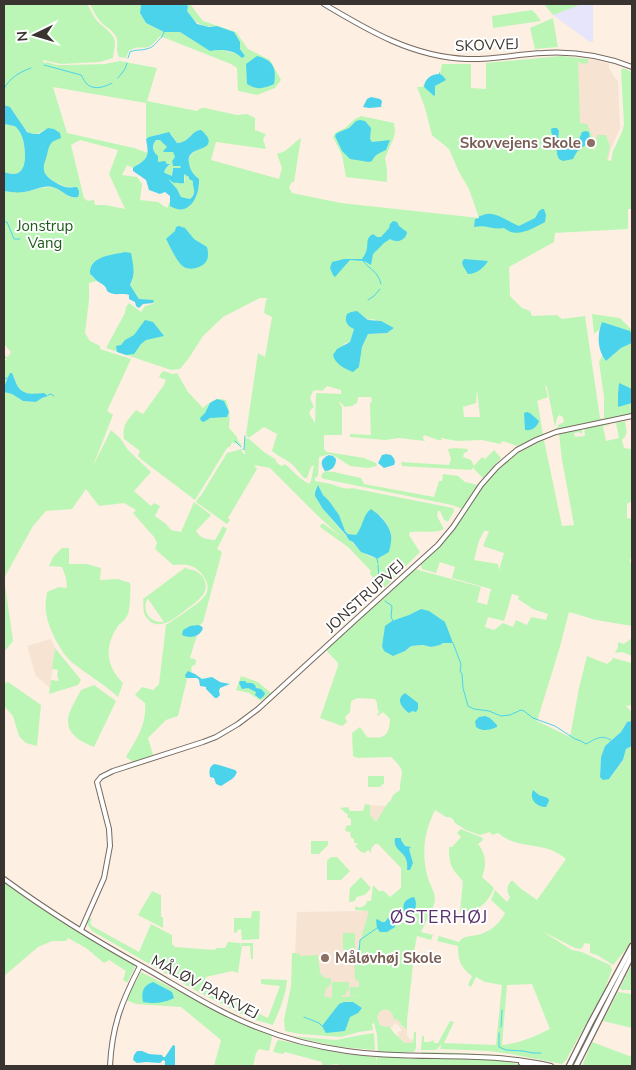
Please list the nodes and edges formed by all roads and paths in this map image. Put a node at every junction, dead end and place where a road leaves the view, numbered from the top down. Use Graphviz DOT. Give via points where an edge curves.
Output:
graph roads {
  1 [pos="324,4"];
  2 [pos="632,66"];
  3 [pos="632,416"];
  4 [pos="4,879"];
  5 [pos="79,930"];
  6 [pos="632,946"];
  7 [pos="632,955"];
  8 [pos="140,966"];
  9 [pos="507,1060"];
  10 [pos="110,1066"];
  11 [pos="534,1066"];
  12 [pos="551,1066"];
  13 [pos="569,1066"];
  14 [pos="576,1066"];
  1 -- 2 [label="street, SKOVVEJ" via="385,39 428,54 484,59 572,53"];
  3 -- 5 [label="street, JONSTRUPVEJ" via="556,432 517,450 485,480 438,544 258,709 216,737 101,777 97,782 110,829 110,846 104,878"];
  4 -- 5 [label="street, MÅLØV PARKVEJ"];
  5 -- 8 [label="street, MÅLØV PARKVEJ"];
  6 -- 13 [label="main road"];
  7 -- 14 [label="main road"];
  8 -- 9 [label="street, MÅLØV PARKVEJ" via="259,1028 328,1048 381,1055"];
  8 -- 10 [label="street" via="118,1013"];
  9 -- 11 [label="street, MÅLØV PARKVEJ"];
  9 -- 12 [label="street, MÅLØV PARKVEJ"];
}
